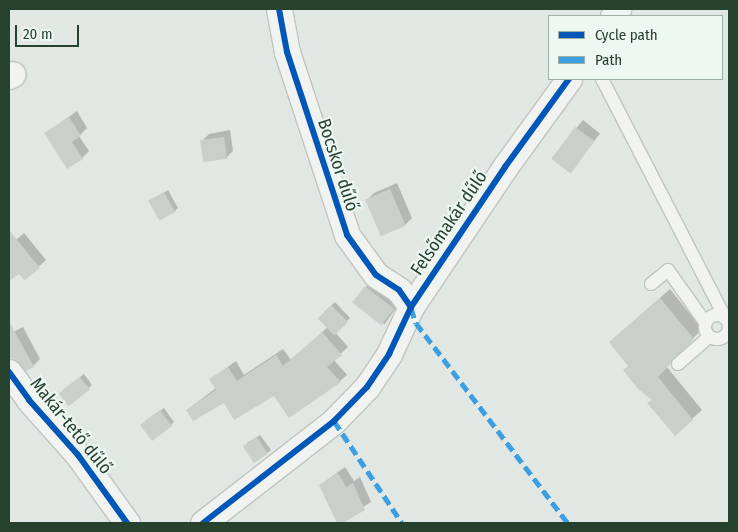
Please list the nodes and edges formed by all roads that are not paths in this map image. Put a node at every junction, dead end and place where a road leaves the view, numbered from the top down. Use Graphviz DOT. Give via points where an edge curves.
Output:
graph roads {
  1 [pos="279,9"];
  2 [pos="568,80"];
  3 [pos="603,80"];
  4 [pos="651,284"];
  5 [pos="411,307"];
  6 [pos="726,319"];
  7 [pos="705,322"];
  8 [pos="709,337"];
  9 [pos="678,364"];
  10 [pos="9,372"];
  11 [pos="127,523"];
  12 [pos="204,523"];
  1 -- 5 [label="street, Bocskor dűlő" via="290,62 347,235 376,275 399,290"];
  2 -- 5 [label="street, Felsőmakár dűlő"];
  3 -- 6 [label="lane"];
  4 -- 7 [label="lane" via="668,270"];
  5 -- 12 [label="street, Felsőmakár dűlő" via="389,354 367,387 334,421"];
  6 -- 7 [label="lane" via="715,314"];
  6 -- 8 [label="lane" via="729,326 727,334 721,339"];
  7 -- 8 [label="lane" via="704,330"];
  8 -- 9 [label="lane"];
  10 -- 11 [label="street, Makár-tető dűlő" via="28,400 78,455"];
}
